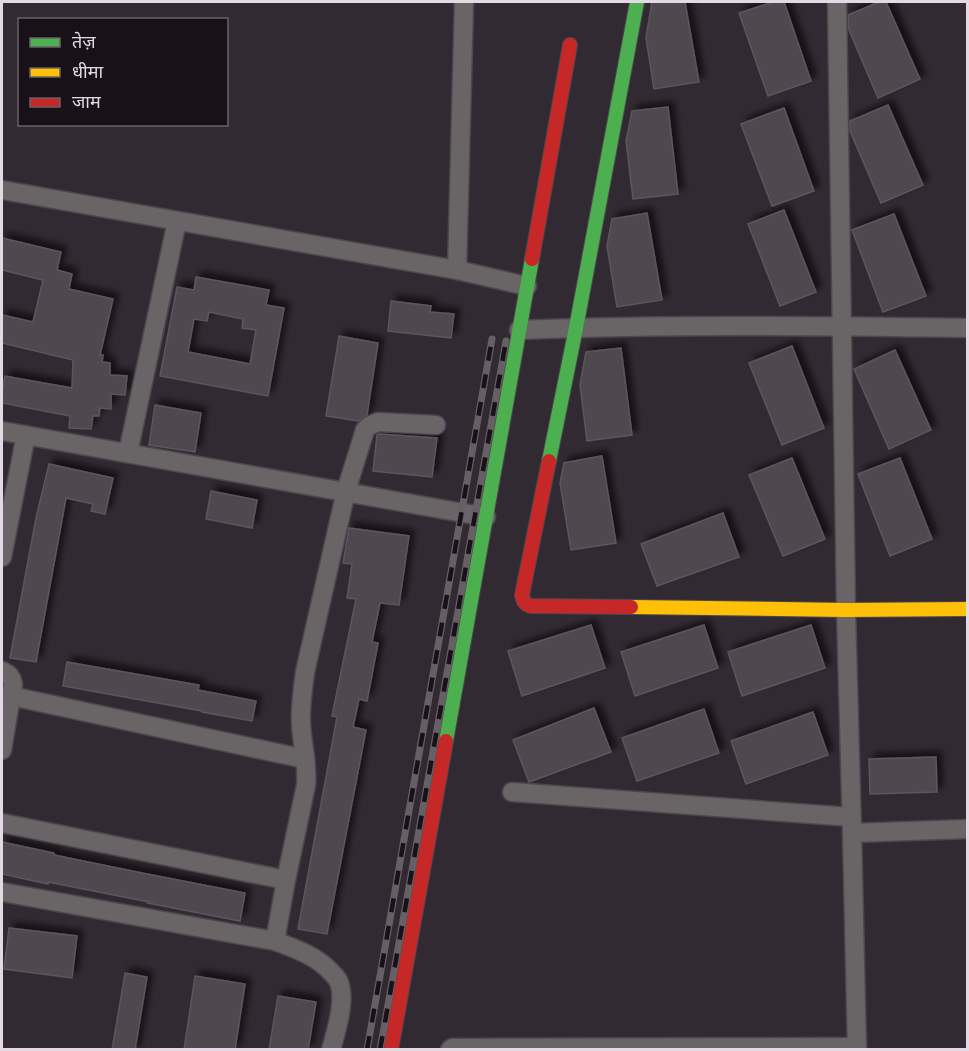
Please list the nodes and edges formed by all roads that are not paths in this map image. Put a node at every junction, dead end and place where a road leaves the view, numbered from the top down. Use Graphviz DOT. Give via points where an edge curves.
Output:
graph roads {
  1 [pos="464,2"];
  2 [pos="637,2"];
  3 [pos="837,2"];
  4 [pos="570,45"];
  5 [pos="2,190"];
  6 [pos="177,221"];
  7 [pos="457,270"];
  8 [pos="527,286"];
  9 [pos="842,326"];
  10 [pos="576,328"];
  11 [pos="968,328"];
  12 [pos="519,330"];
  13 [pos="436,425"];
  14 [pos="2,431"];
  15 [pos="26,435"];
  16 [pos="128,453"];
  17 [pos="346,491"];
  18 [pos="486,517"];
  19 [pos="2,557"];
  20 [pos="968,609"];
  21 [pos="846,610"];
  22 [pos="2,671"];
  23 [pos="11,696"];
  24 [pos="2,750"];
  25 [pos="305,759"];
  26 [pos="512,792"];
  27 [pos="2,823"];
  28 [pos="852,825"];
  29 [pos="968,829"];
  30 [pos="286,880"];
  31 [pos="2,892"];
  32 [pos="275,941"];
  33 [pos="658,1048"];
  34 [pos="857,1048"];
  35 [pos="331,1050"];
  36 [pos="391,1050"];
  37 [pos="450,1050"];
  1 -- 7 [label="street"];
  2 -- 10 [label="street"];
  3 -- 9 [label="street"];
  4 -- 8 [label="street"];
  5 -- 6 [label="street"];
  6 -- 7 [label="street"];
  6 -- 16 [label="street"];
  7 -- 8 [label="street"];
  8 -- 12 [label="street"];
  9 -- 10 [label="street"];
  9 -- 11 [label="street"];
  9 -- 21 [label="street"];
  10 -- 12 [label="street"];
  10 -- 21 [label="street" via="523,601 532,606"];
  12 -- 18 [label="street"];
  13 -- 17 [label="street" via="387,422 369,426"];
  14 -- 15 [label="street"];
  15 -- 16 [label="street"];
  15 -- 19 [label="street"];
  16 -- 17 [label="street"];
  17 -- 18 [label="street"];
  17 -- 25 [label="street" via="305,672 301,724"];
  18 -- 36 [label="street"];
  20 -- 21 [label="street"];
  21 -- 28 [label="street"];
  22 -- 23 [label="street" via="12,680"];
  23 -- 24 [label="street"];
  23 -- 25 [label="street"];
  25 -- 30 [label="street" via="306,784"];
  26 -- 28 [label="street"];
  27 -- 30 [label="street"];
  28 -- 29 [label="street"];
  28 -- 34 [label="street"];
  30 -- 32 [label="street"];
  31 -- 32 [label="street"];
  32 -- 35 [label="street" via="317,960 338,980 340,1012"];
  33 -- 34 [label="street"];
  33 -- 37 [label="street"];
}
